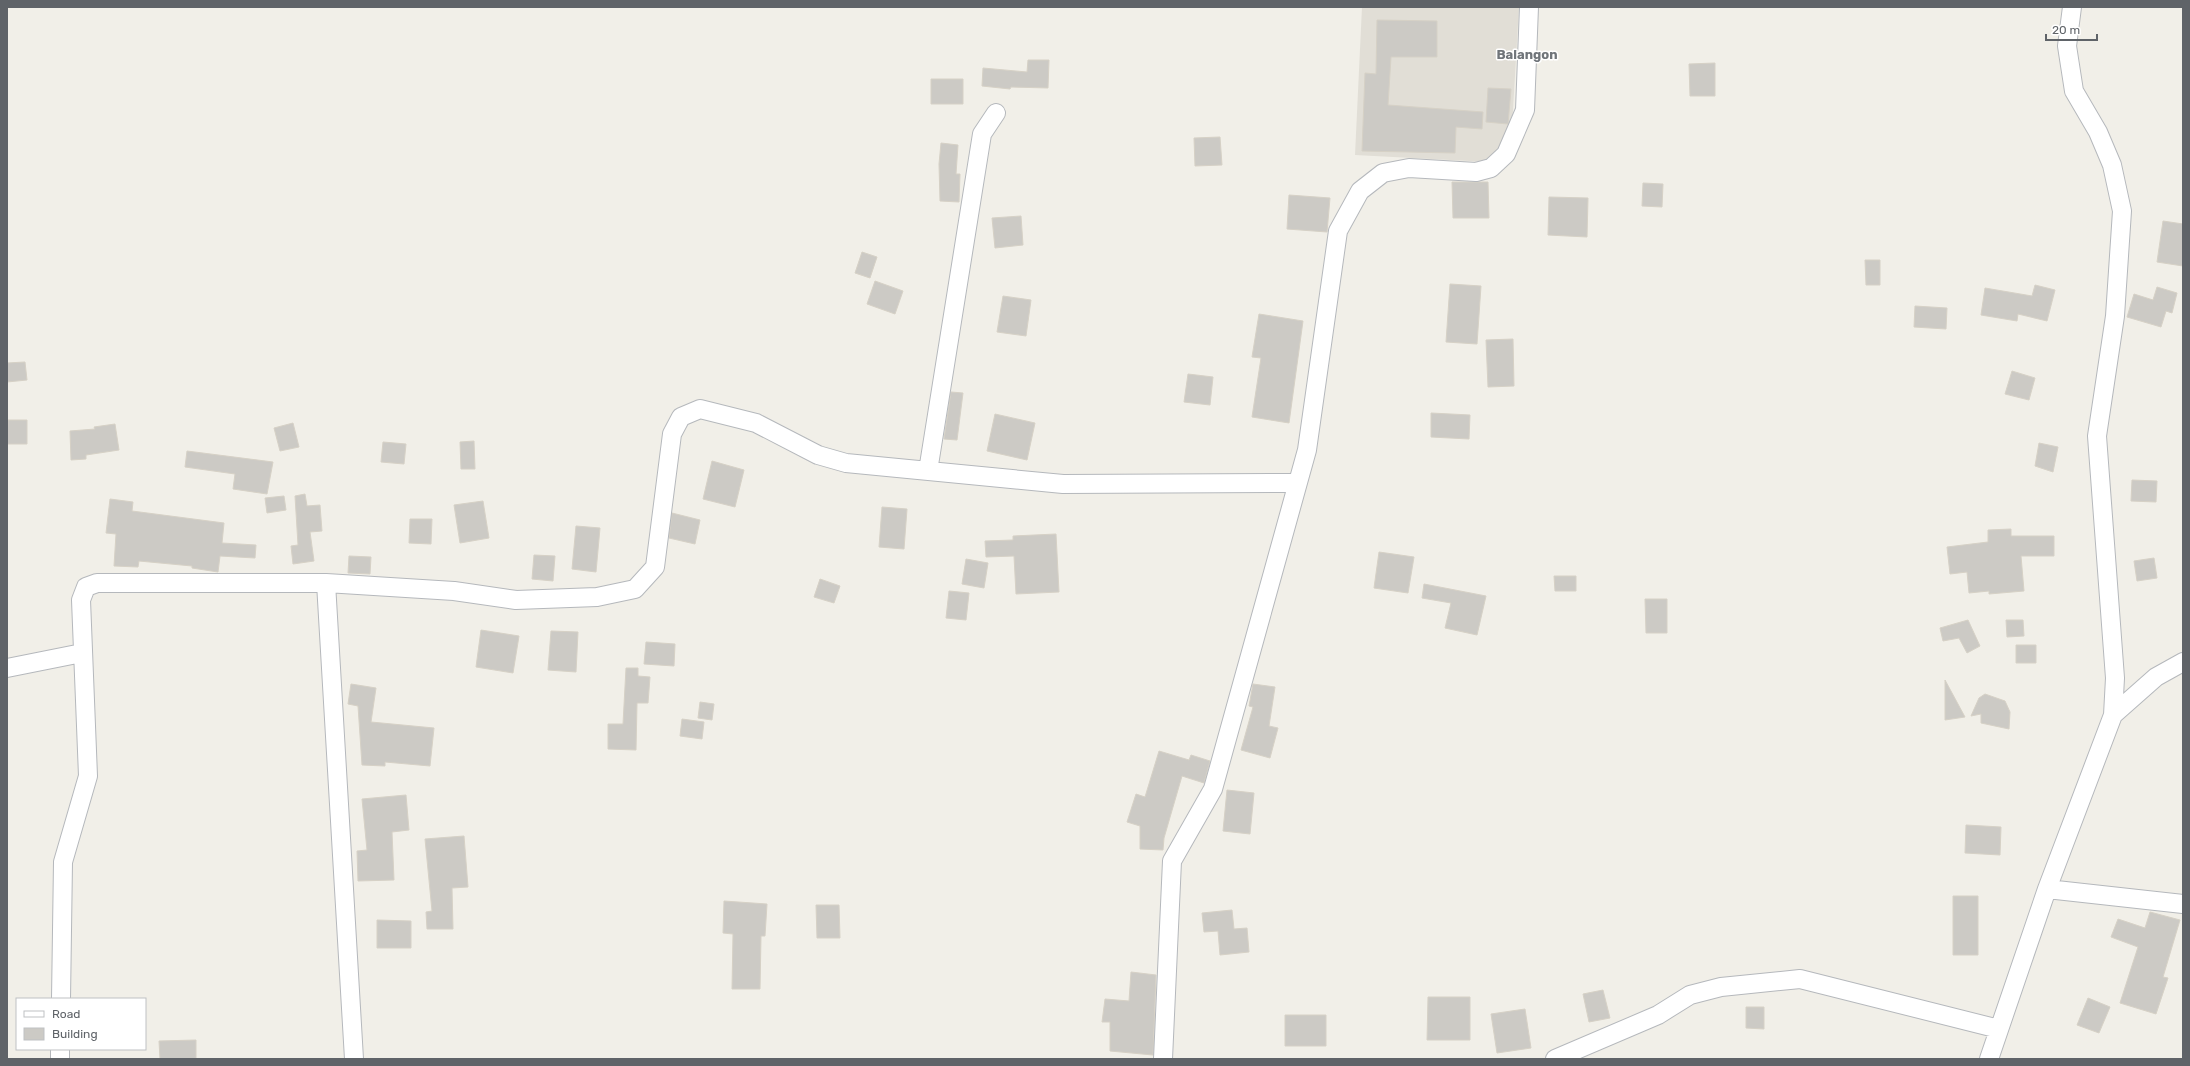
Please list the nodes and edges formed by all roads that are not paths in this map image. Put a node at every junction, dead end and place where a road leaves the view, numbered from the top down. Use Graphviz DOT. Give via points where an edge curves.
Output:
graph roads {
  1 [pos="1529,7"];
  2 [pos="2072,7"];
  3 [pos="996,113"];
  4 [pos="928,471"];
  5 [pos="1298,483"];
  6 [pos="326,583"];
  7 [pos="82,653"];
  8 [pos="2183,662"];
  9 [pos="7,668"];
  10 [pos="2113,715"];
  11 [pos="2047,890"];
  12 [pos="2183,904"];
  13 [pos="61,998"];
  14 [pos="1999,1029"];
  15 [pos="354,1059"];
  16 [pos="1163,1059"];
  17 [pos="1555,1059"];
  18 [pos="1990,1059"];
  1 -- 5 [label="street" via="1525,110 1506,154 1492,168 1476,172 1409,168 1383,173 1360,192 1338,231 1307,450"];
  2 -- 10 [label="street" via="2067,46 2074,91 2098,132 2112,165 2122,211 2115,316 2097,436 2115,678"];
  3 -- 4 [label="street" via="982,134"];
  4 -- 5 [label="street" via="1063,484"];
  4 -- 6 [label="street" via="846,463 818,455 756,423 700,409 681,417 672,434 655,567 635,589 597,598 516,600 454,591"];
  5 -- 16 [label="street" via="1213,789 1172,861"];
  6 -- 7 [label="street" via="90,584 83,592 81,600"];
  6 -- 15 [label="street"];
  7 -- 9 [label="street"];
  7 -- 13 [label="street" via="88,776 63,862"];
  8 -- 10 [label="street" via="2156,677"];
  10 -- 11 [label="street"];
  11 -- 12 [label="street"];
  11 -- 14 [label="street"];
  14 -- 17 [label="street" via="1800,979 1721,987 1690,995 1658,1015"];
  14 -- 18 [label="street"];
}
